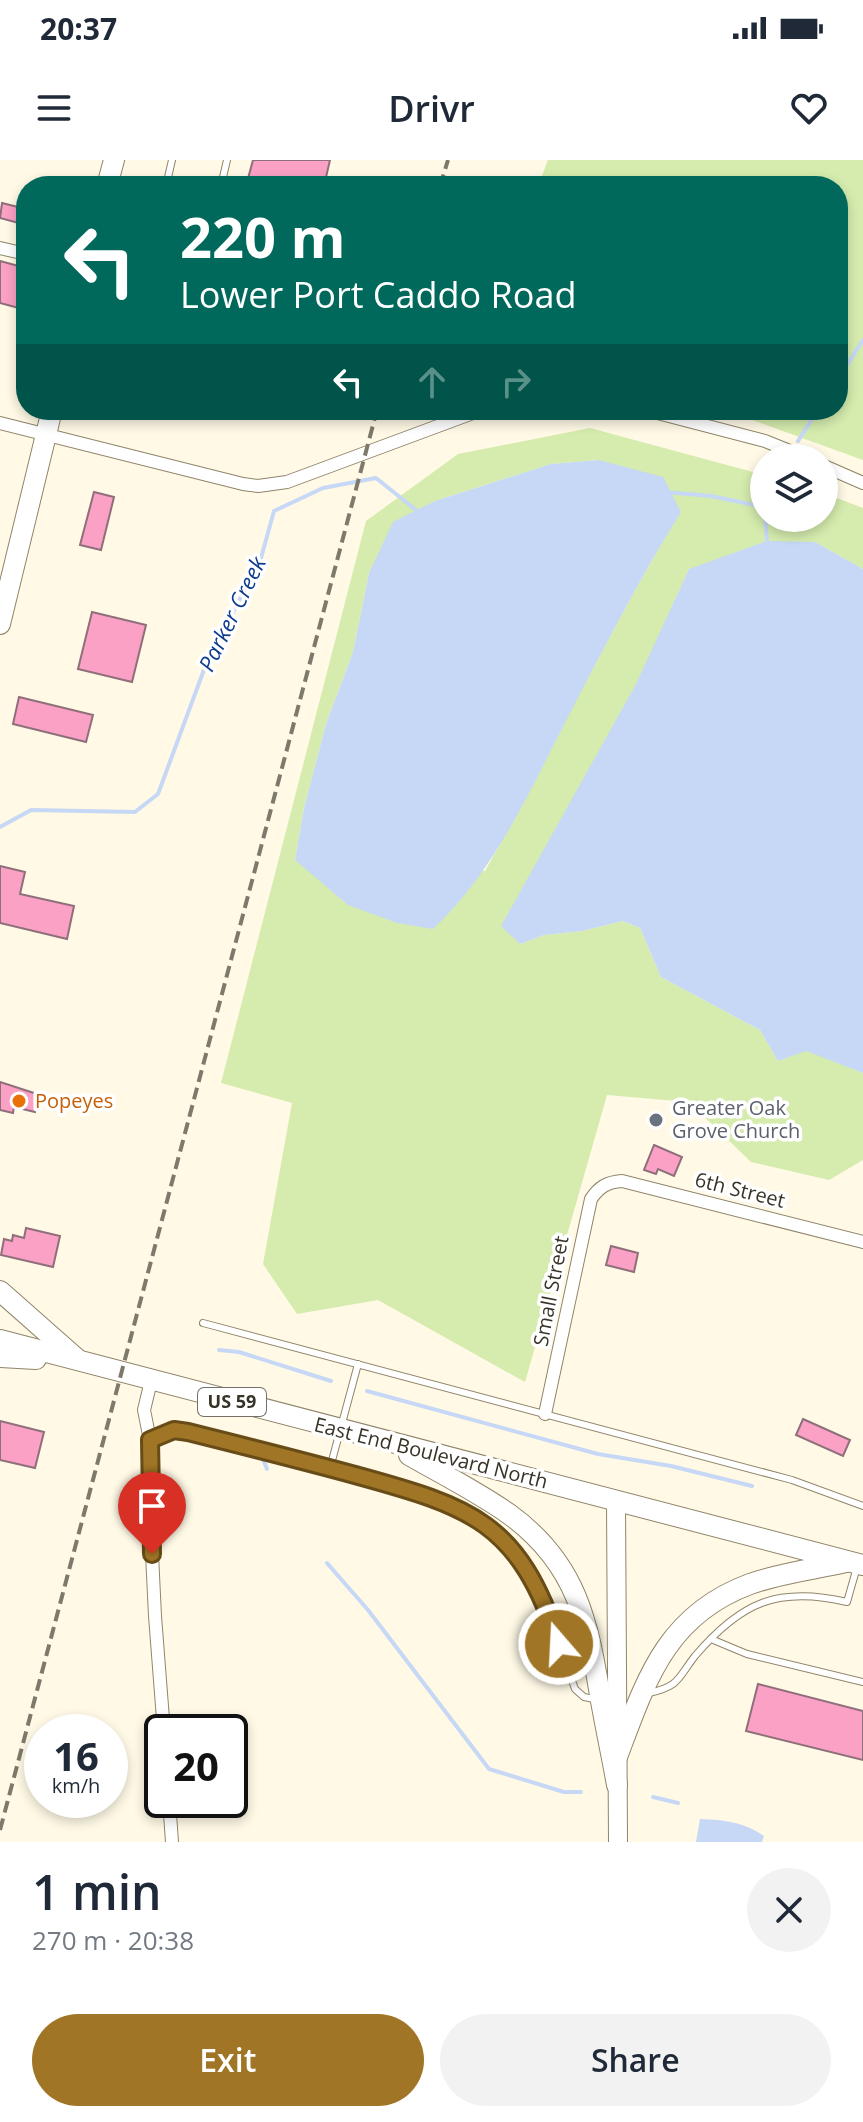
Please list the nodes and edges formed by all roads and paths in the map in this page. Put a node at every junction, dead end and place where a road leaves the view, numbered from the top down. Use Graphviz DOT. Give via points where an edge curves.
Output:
graph roads {
  1 [pos="49,420"];
  2 [pos="454,420"];
  3 [pos="684,420"];
  4 [pos="0,423"];
  5 [pos="45,434"];
  6 [pos="772,444"];
  7 [pos="838,472"];
  8 [pos="863,483"];
  9 [pos="0,624"];
  10 [pos="608,1182"];
  11 [pos="863,1242"];
  12 [pos="0,1291"];
  13 [pos="203,1323"];
  14 [pos="0,1340"];
  15 [pos="0,1357"];
  16 [pos="80,1362"];
  17 [pos="358,1364"];
  18 [pos="151,1381"];
  19 [pos="545,1414"];
  20 [pos="340,1430"];
  21 [pos="150,1440"];
  22 [pos="384,1441"];
  23 [pos="330,1468"];
  24 [pos="616,1501"];
  25 [pos="863,1506"];
  26 [pos="857,1563"];
  27 [pos="711,1639"];
  28 [pos="863,1682"];
  29 [pos="641,1695"];
  30 [pos="609,1700"];
  31 [pos="163,1714"];
  32 [pos="617,1757"];
  33 [pos="617,1785"];
  34 [pos="170,1818"];
  35 [pos="172,1842"];
  36 [pos="618,1842"];
  1 -- 5 [label="highway"];
  2 -- 5 [label="street" via="287,482 258,486"];
  3 -- 6 [label="street"];
  4 -- 5 [label="street"];
  5 -- 9 [label="highway"];
  7 -- 8 [label="street"];
  10 -- 11 [label="street, 6th Street" via="622,1181"];
  10 -- 19 [label="street, Small Street" via="591,1199"];
  12 -- 16 [label="highway"];
  13 -- 17 [label="lane"];
  14 -- 16 [label="highway, East End Boulevard North / US 59"];
  15 -- 16 [label="highway"];
  16 -- 18 [label="highway, East End Boulevard North / US 59"];
  17 -- 19 [label="lane"];
  17 -- 20 [label="lane"];
  18 -- 20 [label="highway, East End Boulevard North / US 59"];
  18 -- 21 [label="street" via="144,1410"];
  19 -- 25 [label="lane" via="792,1480"];
  20 -- 22 [label="highway, East End Boulevard North / US 59"];
  20 -- 23 [label="lane"];
  21 -- 23 [label="lane" via="174,1430 188,1432"];
  21 -- 31 [label="street"];
  22 -- 24 [label="highway, East End Boulevard North / US 59"];
  22 -- 30 [label="highway" via="512,1516 551,1555 581,1604"];
  23 -- 30 [label="lane" via="440,1499 488,1527 532,1578 575,1689 584,1697"];
  24 -- 26 [label="highway, East End Boulevard North / US 59"];
  24 -- 30 [label="main road"];
  26 -- 27 [label="lane" via="847,1602 794,1595 764,1601 732,1619"];
  26 -- 29 [label="highway" via="753,1583 708,1604 672,1637"];
  27 -- 28 [label="lane" via="747,1654"];
  27 -- 29 [label="lane" via="672,1687"];
  29 -- 30 [label="lane"];
  29 -- 32 [label="highway"];
  30 -- 32 [label="main road"];
  30 -- 33 [label="highway"];
  32 -- 33 [label="main road"];
  33 -- 36 [label="main road"];
  34 -- 35 [label="street"];
}
